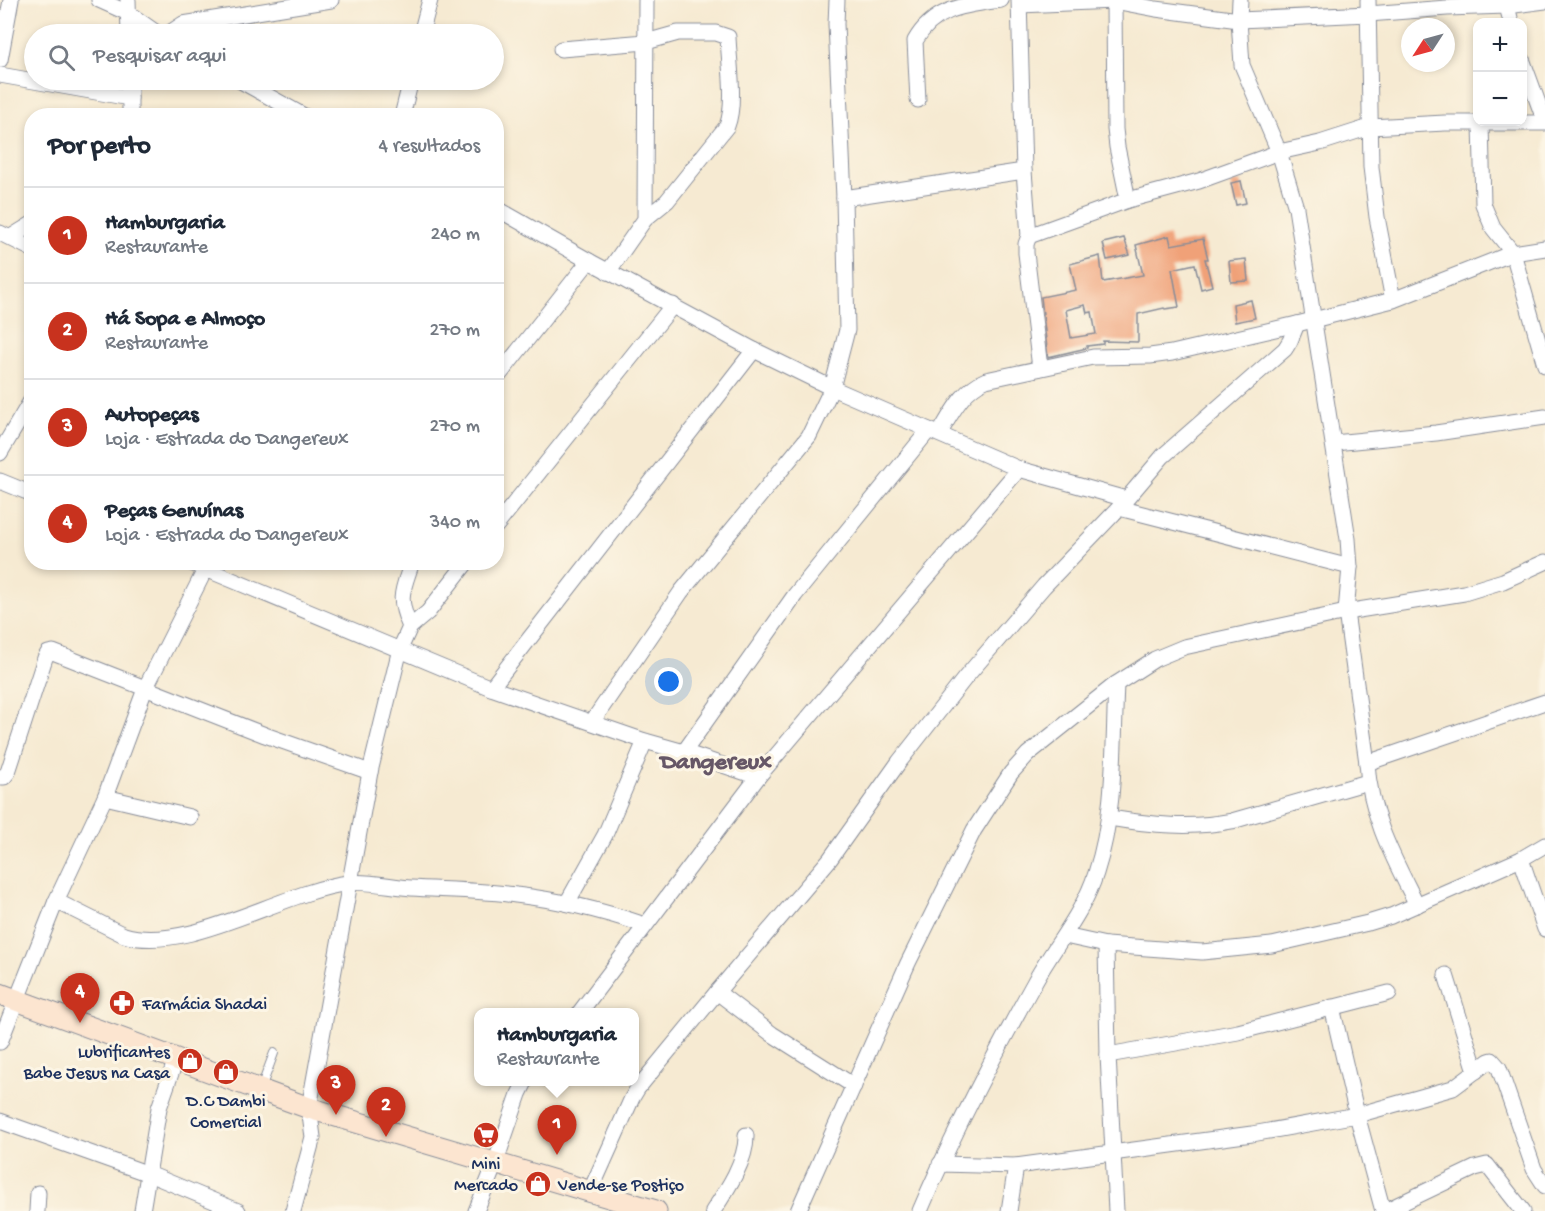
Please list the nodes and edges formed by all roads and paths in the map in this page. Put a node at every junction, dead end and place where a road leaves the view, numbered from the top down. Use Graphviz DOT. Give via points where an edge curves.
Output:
graph roads {
  1 [pos="11,0"];
  2 [pos="99,0"];
  3 [pos="331,0"];
  4 [pos="430,0"];
  5 [pos="646,0"];
  6 [pos="837,0"];
  7 [pos="1001,0"];
  8 [pos="1240,0"];
  9 [pos="1114,1"];
  10 [pos="1545,1"];
  11 [pos="1020,3"];
  12 [pos="1507,6"];
  13 [pos="128,7"];
  14 [pos="1368,7"];
  15 [pos="1510,18"];
  16 [pos="1239,20"];
  17 [pos="129,24"];
  18 [pos="147,24"];
  19 [pos="183,24"];
  20 [pos="424,24"];
  21 [pos="646,42"];
  22 [pos="561,49"];
  23 [pos="0,60"];
  24 [pos="1527,72"];
  25 [pos="0,75"];
  26 [pos="24,79"];
  27 [pos="85,90"];
  28 [pos="130,90"];
  29 [pos="257,90"];
  30 [pos="408,90"];
  31 [pos="130,98"];
  32 [pos="918,100"];
  33 [pos="130,108"];
  34 [pos="290,108"];
  35 [pos="404,108"];
  36 [pos="1473,123"];
  37 [pos="1527,123"];
  38 [pos="1545,123"];
  39 [pos="1480,126"];
  40 [pos="1370,127"];
  41 [pos="1279,152"];
  42 [pos="1024,171"];
  43 [pos="844,198"];
  44 [pos="1128,200"];
  45 [pos="504,213"];
  46 [pos="645,219"];
  47 [pos="24,227"];
  48 [pos="5,235"];
  49 [pos="1029,236"];
  50 [pos="24,245"];
  51 [pos="1545,248"];
  52 [pos="1513,253"];
  53 [pos="589,261"];
  54 [pos="608,272"];
  55 [pos="1393,300"];
  56 [pos="673,304"];
  57 [pos="1312,320"];
  58 [pos="1297,324"];
  59 [pos="754,350"];
  60 [pos="1545,364"];
  61 [pos="1040,368"];
  62 [pos="504,369"];
  63 [pos="832,388"];
  64 [pos="24,412"];
  65 [pos="1545,417"];
  66 [pos="934,432"];
  67 [pos="1334,442"];
  68 [pos="0,453"];
  69 [pos="1019,469"];
  70 [pos="0,481"];
  71 [pos="24,491"];
  72 [pos="1122,503"];
  73 [pos="504,516"];
  74 [pos="1545,562"];
  75 [pos="1350,567"];
  76 [pos="205,570"];
  77 [pos="216,570"];
  78 [pos="409,570"];
  79 [pos="461,570"];
  80 [pos="1346,612"];
  81 [pos="410,627"];
  82 [pos="400,649"];
  83 [pos="1116,684"];
  84 [pos="491,688"];
  85 [pos="145,689"];
  86 [pos="1545,702"];
  87 [pos="592,722"];
  88 [pos="645,741"];
  89 [pos="684,752"];
  90 [pos="1367,763"];
  91 [pos="370,772"];
  92 [pos="0,777"];
  93 [pos="758,777"];
  94 [pos="1368,782"];
  95 [pos="105,797"];
  96 [pos="190,817"];
  97 [pos="1110,818"];
  98 [pos="1545,845"];
  99 [pos="1521,859"];
  100 [pos="349,882"];
  101 [pos="56,901"];
  102 [pos="567,903"];
  103 [pos="1417,905"];
  104 [pos="645,925"];
  105 [pos="1545,929"];
  106 [pos="1065,936"];
  107 [pos="1106,945"];
  108 [pos="1446,975"];
  109 [pos="717,992"];
  110 [pos="1389,993"];
  111 [pos="8,997"];
  112 [pos="1332,1007"];
  113 [pos="583,1008"];
  114 [pos="0,1042"];
  115 [pos="273,1053"];
  116 [pos="1108,1055"];
  117 [pos="176,1059"];
  118 [pos="1476,1071"];
  119 [pos="523,1086"];
  120 [pos="854,1086"];
  121 [pos="260,1089"];
  122 [pos="309,1108"];
  123 [pos="1357,1115"];
  124 [pos="0,1121"];
  125 [pos="746,1135"];
  126 [pos="1113,1153"];
  127 [pos="495,1164"];
  128 [pos="940,1164"];
  129 [pos="1016,1166"];
  130 [pos="149,1174"];
  131 [pos="1545,1186"];
  132 [pos="590,1192"];
  133 [pos="38,1193"];
  134 [pos="37,1211"];
  135 [pos="142,1211"];
  136 [pos="238,1211"];
  137 [pos="293,1211"];
  138 [pos="477,1211"];
  139 [pos="656,1211"];
  140 [pos="713,1211"];
  141 [pos="798,1211"];
  142 [pos="920,1211"];
  143 [pos="1009,1211"];
  144 [pos="1116,1211"];
  145 [pos="1384,1211"];
  146 [pos="1523,1211"];
  1 -- 23 [label="street"];
  2 -- 13 [label="street"];
  3 -- 19 [label="street"];
  4 -- 20 [label="street"];
  5 -- 21 [label="street"];
  6 -- 43 [label="street"];
  7 -- 32 [label="street" via="952,9 919,33 915,41"];
  8 -- 16 [label="street"];
  9 -- 11 [label="street"];
  9 -- 16 [label="street"];
  9 -- 44 [label="street" via="1115,129"];
  10 -- 12 [label="street"];
  11 -- 42 [label="street"];
  12 -- 14 [label="street"];
  12 -- 15 [label="street"];
  13 -- 17 [label="street"];
  13 -- 18 [label="street"];
  14 -- 16 [label="street"];
  14 -- 40 [label="street"];
  16 -- 41 [label="street" via="1242,65"];
  21 -- 22 [label="street"];
  21 -- 46 [label="street"];
  21 -- 46 [label="street" via="678,33 716,33 728,37 731,111 727,126 667,201"];
  24 -- 38 [label="street"];
  25 -- 26 [label="street"];
  27 -- 31 [label="street"];
  28 -- 31 [label="street"];
  29 -- 34 [label="street"];
  30 -- 35 [label="street"];
  31 -- 33 [label="street"];
  36 -- 40 [label="street"];
  37 -- 38 [label="street"];
  39 -- 52 [label="street" via="1483,204 1493,228"];
  40 -- 41 [label="street"];
  40 -- 55 [label="street" via="1377,217"];
  41 -- 44 [label="street" via="1199,181"];
  41 -- 57 [label="street" via="1296,208"];
  42 -- 43 [label="street"];
  42 -- 49 [label="street"];
  43 -- 63 [label="street" via="847,330"];
  44 -- 49 [label="street"];
  45 -- 53 [label="street"];
  46 -- 54 [label="street"];
  47 -- 48 [label="street"];
  48 -- 50 [label="street"];
  49 -- 61 [label="street" via="1026,253"];
  51 -- 52 [label="street"];
  52 -- 55 [label="street"];
  52 -- 60 [label="street"];
  53 -- 54 [label="street"];
  53 -- 62 [label="street"];
  54 -- 56 [label="street"];
  55 -- 57 [label="street"];
  56 -- 59 [label="street"];
  56 -- 73 [label="street"];
  57 -- 58 [label="street"];
  57 -- 67 [label="street"];
  58 -- 61 [label="street" via="1172,353 1093,357"];
  58 -- 72 [label="street" via="1285,349 1174,446"];
  59 -- 63 [label="street"];
  59 -- 84 [label="street"];
  61 -- 66 [label="street" via="976,384"];
  63 -- 66 [label="street"];
  63 -- 87 [label="street" via="809,436 681,592"];
  64 -- 68 [label="street"];
  65 -- 67 [label="street" via="1436,433"];
  66 -- 69 [label="street"];
  66 -- 89 [label="street" via="795,595"];
  67 -- 75 [label="street"];
  69 -- 72 [label="street"];
  69 -- 93 [label="street"];
  70 -- 71 [label="street"];
  72 -- 75 [label="street"];
  72 -- 109 [label="street" via="964,678 830,859"];
  74 -- 80 [label="street" via="1464,593"];
  75 -- 80 [label="street"];
  76 -- 85 [label="street"];
  77 -- 82 [label="street"];
  78 -- 81 [label="street" via="401,608"];
  79 -- 81 [label="street" via="428,612"];
  80 -- 83 [label="street" via="1184,647 1155,659"];
  80 -- 90 [label="street"];
  81 -- 82 [label="street"];
  82 -- 84 [label="street"];
  82 -- 91 [label="street"];
  83 -- 97 [label="street"];
  83 -- 120 [label="street" via="1028,754 991,801 908,963"];
  84 -- 87 [label="street"];
  85 -- 91 [label="street"];
  85 -- 92 [label="street" via="48,653 8,772"];
  85 -- 95 [label="street"];
  86 -- 90 [label="street"];
  87 -- 88 [label="street"];
  88 -- 89 [label="street"];
  88 -- 102 [label="street" via="605,835"];
  89 -- 93 [label="street"];
  90 -- 94 [label="street"];
  91 -- 100 [label="street"];
  93 -- 104 [label="street"];
  94 -- 97 [label="street" via="1210,825 1149,824"];
  94 -- 103 [label="street" via="1381,832"];
  95 -- 96 [label="street"];
  95 -- 101 [label="street"];
  97 -- 106 [label="street" via="1096,873"];
  98 -- 99 [label="street"];
  99 -- 103 [label="street"];
  99 -- 105 [label="street"];
  100 -- 101 [label="street" via="199,931 162,939 124,935"];
  100 -- 102 [label="street" via="515,894"];
  100 -- 122 [label="street"];
  101 -- 111 [label="street"];
  102 -- 104 [label="street"];
  103 -- 107 [label="street" via="1368,923 1272,945 1202,952"];
  104 -- 113 [label="street"];
  106 -- 107 [label="street"];
  106 -- 128 [label="street" via="1034,984"];
  107 -- 116 [label="street"];
  108 -- 118 [label="street"];
  109 -- 120 [label="street" via="772,1034"];
  109 -- 132 [label="street" via="632,1098"];
  110 -- 112 [label="street"];
  111 -- 114 [label="street"];
  111 -- 117 [label="main road"];
  112 -- 116 [label="street" via="1238,1032"];
  112 -- 123 [label="street"];
  115 -- 121 [label="lane"];
  116 -- 126 [label="street"];
  117 -- 121 [label="main road"];
  117 -- 130 [label="street" via="159,1108"];
  118 -- 123 [label="street" via="1453,1088"];
  118 -- 131 [label="street" via="1489,1061 1497,1063 1534,1169"];
  119 -- 127 [label="street"];
  120 -- 141 [label="street"];
  121 -- 122 [label="main road"];
  122 -- 127 [label="main road"];
  122 -- 137 [label="street" via="313,1137"];
  123 -- 126 [label="street"];
  123 -- 145 [label="street"];
  124 -- 130 [label="street"];
  125 -- 140 [label="street" via="746,1147"];
  126 -- 129 [label="street"];
  126 -- 144 [label="street"];
  127 -- 132 [label="main road"];
  127 -- 138 [label="street"];
  128 -- 129 [label="street"];
  128 -- 142 [label="street"];
  129 -- 143 [label="street"];
  130 -- 135 [label="street"];
  130 -- 136 [label="street"];
  132 -- 139 [label="main road"];
  133 -- 134 [label="street"];
  145 -- 146 [label="street" via="1487,1165"];
}
